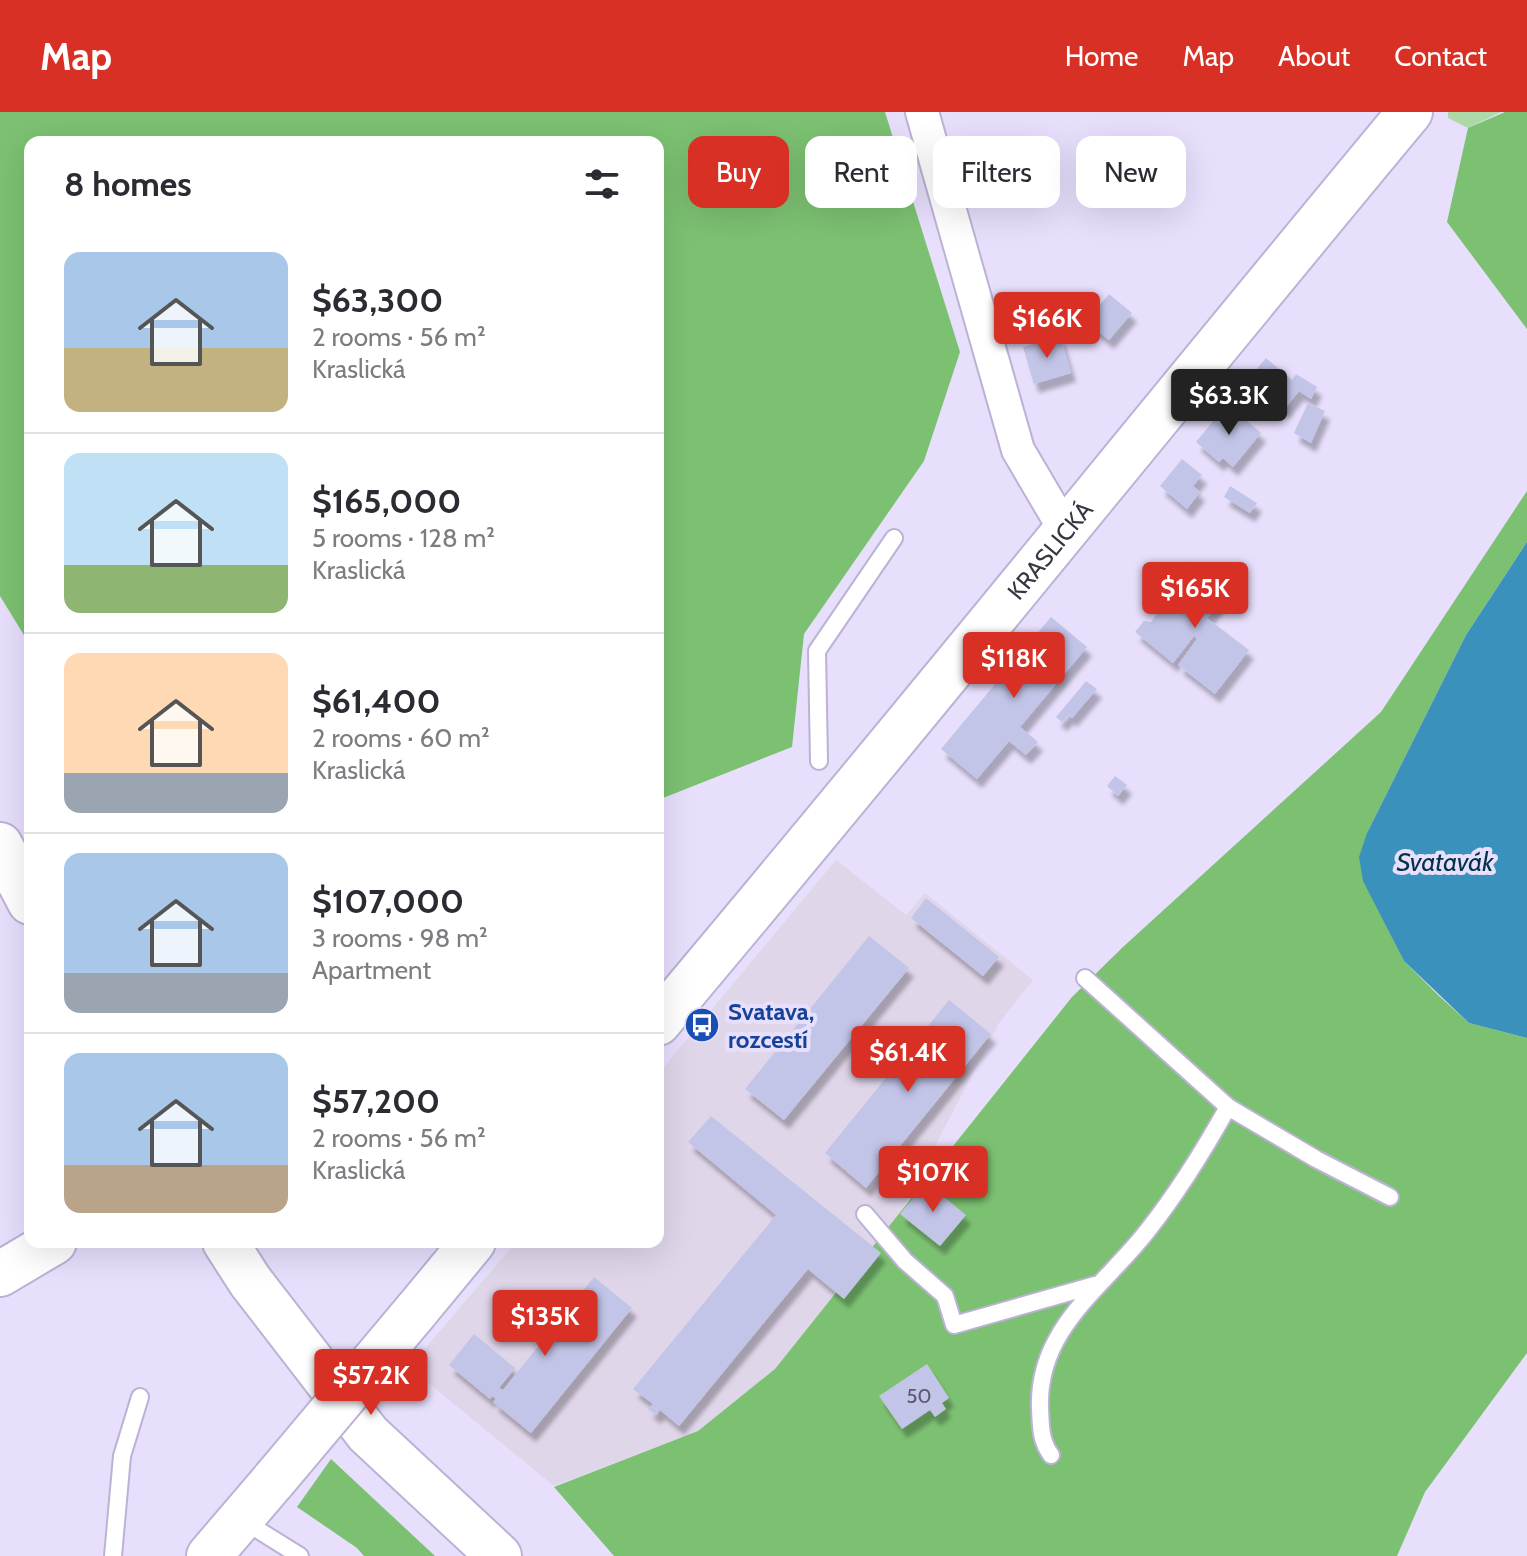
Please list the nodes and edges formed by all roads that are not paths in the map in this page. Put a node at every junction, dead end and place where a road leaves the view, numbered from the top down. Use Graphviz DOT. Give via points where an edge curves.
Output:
graph roads {
  1 [pos="922,112"];
  2 [pos="1410,112"];
  3 [pos="1065,530"];
  4 [pos="894,538"];
  5 [pos="819,761"];
  6 [pos="0,845"];
  7 [pos="24,891"];
  8 [pos="1085,978"];
  9 [pos="664,1016"];
  10 [pos="1228,1107"];
  11 [pos="1390,1197"];
  12 [pos="865,1214"];
  13 [pos="44,1248"];
  14 [pos="229,1248"];
  15 [pos="468,1248"];
  16 [pos="0,1274"];
  17 [pos="1095,1285"];
  18 [pos="140,1397"];
  19 [pos="1051,1455"];
  20 [pos="241,1519"];
  21 [pos="113,1556"];
  22 [pos="209,1556"];
  23 [pos="300,1556"];
  24 [pos="499,1556"];
  1 -- 3 [label="street" via="1018,450"];
  2 -- 3 [label="main road, KRASLICKÁ"];
  3 -- 9 [label="main road, KRASLICKÁ"];
  4 -- 5 [label="lane" via="817,651"];
  6 -- 7 [label="main road"];
  8 -- 10 [label="lane"];
  10 -- 11 [label="lane"];
  10 -- 17 [label="lane" via="1146,1232"];
  12 -- 17 [label="lane" via="905,1261 945,1296 954,1325"];
  13 -- 16 [label="main road"];
  14 -- 24 [label="main road" via="368,1434"];
  15 -- 20 [label="main road, bridge"];
  17 -- 19 [label="lane" via="1050,1348 1041,1379 1042,1442"];
  18 -- 21 [label="lane" via="122,1456"];
  20 -- 22 [label="main road"];
  20 -- 23 [label="lane"];
}
